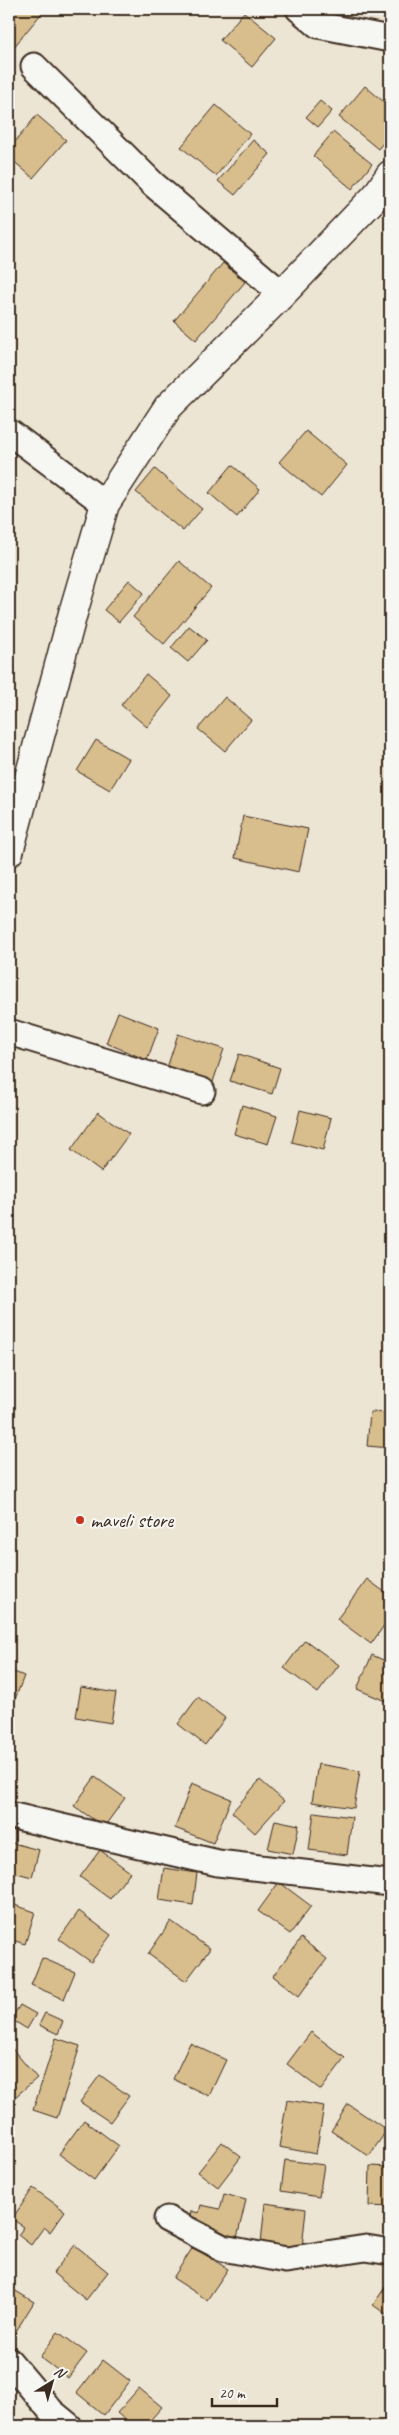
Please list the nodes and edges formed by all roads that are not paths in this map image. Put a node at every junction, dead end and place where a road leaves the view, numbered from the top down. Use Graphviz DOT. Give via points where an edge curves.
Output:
graph roads {
  1 [pos="299,9"];
  2 [pos="390,39"];
  3 [pos="34,66"];
  4 [pos="390,175"];
  5 [pos="282,294"];
  6 [pos="9,432"];
  7 [pos="105,504"];
  8 [pos="9,852"];
  9 [pos="9,1032"];
  10 [pos="202,1091"];
  11 [pos="9,1814"];
  12 [pos="390,1883"];
  13 [pos="167,2219"];
  14 [pos="390,2252"];
  15 [pos="9,2361"];
  16 [pos="69,2426"];
  1 -- 2 [label="street" via="318,25"];
  3 -- 5 [label="street" via="153,184"];
  4 -- 5 [label="main road" via="376,196"];
  5 -- 7 [label="main road" via="168,407"];
  6 -- 7 [label="street"];
  7 -- 8 [label="main road"];
  9 -- 10 [label="street"];
  11 -- 12 [label="street" via="218,1863"];
  13 -- 14 [label="street" via="223,2248 286,2260 366,2248"];
  15 -- 16 [label="street" via="52,2412"];
}
